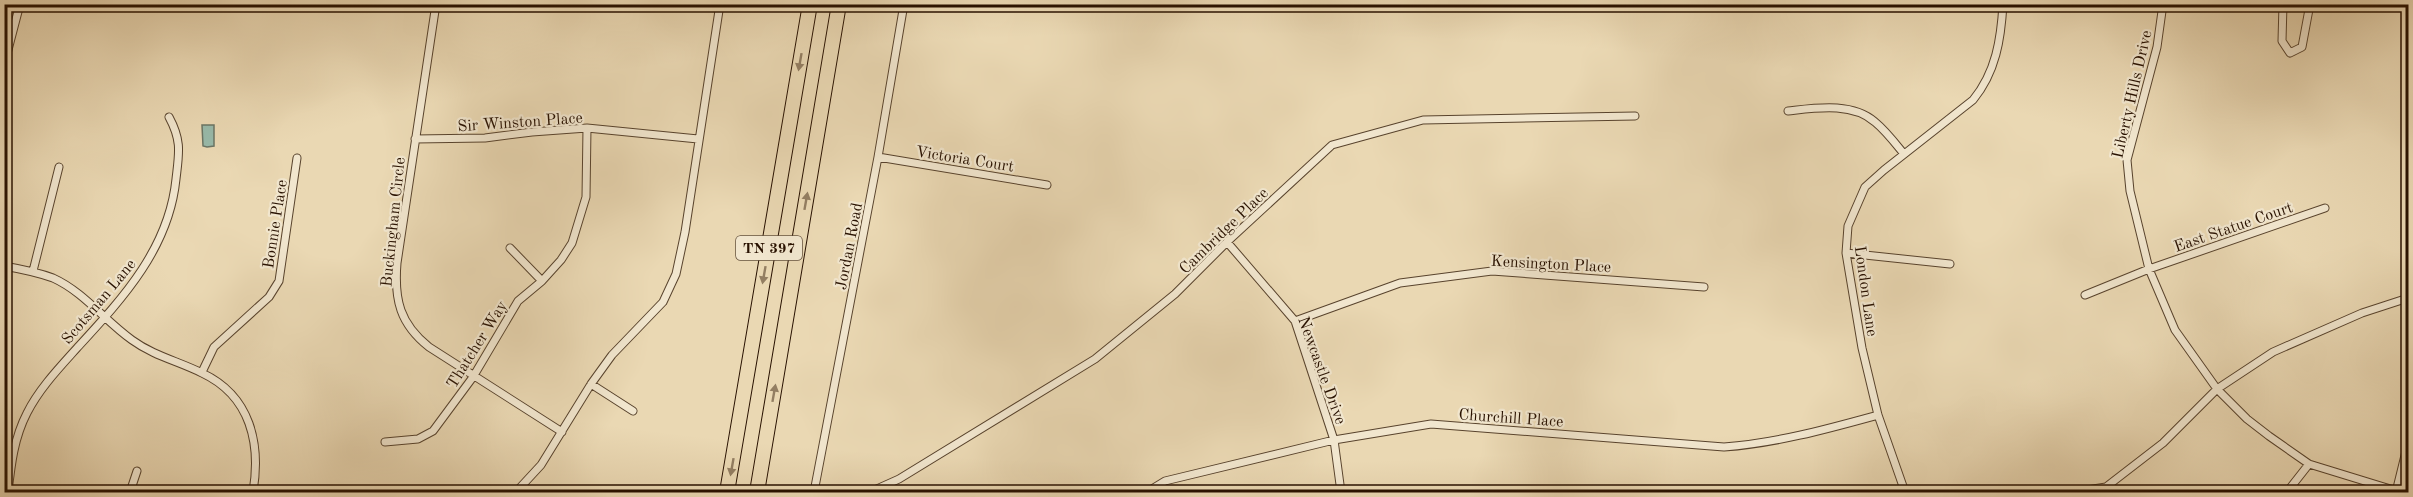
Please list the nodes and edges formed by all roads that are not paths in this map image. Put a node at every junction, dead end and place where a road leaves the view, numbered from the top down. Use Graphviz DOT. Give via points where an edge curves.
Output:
graph roads {
  1 [pos="20,4"];
  2 [pos="436,4"];
  3 [pos="720,4"];
  4 [pos="810,4"];
  5 [pos="839,4"];
  6 [pos="904,4"];
  7 [pos="2003,4"];
  8 [pos="2163,4"];
  9 [pos="2283,4"];
  10 [pos="2310,4"];
  11 [pos="2406,4"];
  12 [pos="4,65"];
  13 [pos="2407,70"];
  14 [pos="1788,111"];
  15 [pos="1635,116"];
  16 [pos="169,117"];
  17 [pos="587,128"];
  18 [pos="415,139"];
  19 [pos="698,139"];
  20 [pos="1904,153"];
  21 [pos="878,157"];
  22 [pos="297,158"];
  23 [pos="59,167"];
  24 [pos="1047,185"];
  25 [pos="2325,208"];
  26 [pos="1227,242"];
  27 [pos="510,248"];
  28 [pos="1846,253"];
  29 [pos="1950,264"];
  30 [pos="4,266"];
  31 [pos="2149,269"];
  32 [pos="33,272"];
  33 [pos="542,281"];
  34 [pos="1704,286"];
  35 [pos="2085,295"];
  36 [pos="2409,298"];
  37 [pos="106,316"];
  38 [pos="1295,321"];
  39 [pos="202,372"];
  40 [pos="473,377"];
  41 [pos="591,384"];
  42 [pos="2217,389"];
  43 [pos="633,411"];
  44 [pos="1878,415"];
  45 [pos="562,432"];
  46 [pos="1334,440"];
  47 [pos="385,442"];
  48 [pos="2409,443"];
  49 [pos="2309,464"];
  50 [pos="137,471"];
  51 [pos="8,492"];
  52 [pos="130,492"];
  53 [pos="253,492"];
  54 [pos="516,492"];
  55 [pos="727,492"];
  56 [pos="757,492"];
  57 [pos="814,492"];
  58 [pos="870,492"];
  59 [pos="1147,492"];
  60 [pos="1341,492"];
  61 [pos="1905,492"];
  62 [pos="2074,492"];
  63 [pos="2287,492"];
  64 [pos="2397,492"];
  1 -- 12 [label="street"];
  2 -- 18 [label="street, Buckingham Circle"];
  3 -- 19 [label="street"];
  4 -- 55 [label="highway, TN 397, one-way"];
  56 -- 5 [label="highway, TN 397, one-way"];
  6 -- 21 [label="street, Jordan Road"];
  7 -- 20 [label="street, London Lane" via="1999,47 1982,88 1973,100"];
  8 -- 31 [label="street, Liberty Hills Drive" via="2157,47 2127,160 2130,191"];
  9 -- 10 [label="street" via="2282,41 2290,53 2302,47"];
  11 -- 13 [label="street"];
  14 -- 20 [label="street" via="1826,107 1852,111 1874,121"];
  15 -- 26 [label="street, Cambridge Place" via="1423,120 1332,145"];
  16 -- 37 [label="street, Scotsman Lane" via="178,134 178,159 168,217 145,268"];
  17 -- 18 [label="street, Sir Winston Place" via="485,138"];
  17 -- 19 [label="street, Sir Winston Place"];
  17 -- 33 [label="street, Thatcher Way" via="586,197 580,221 561,261"];
  18 -- 40 [label="street, Buckingham Circle" via="396,273 398,302 414,336"];
  19 -- 41 [label="street" via="676,274 663,302 612,355"];
  20 -- 28 [label="street, London Lane" via="1865,187 1848,226"];
  21 -- 24 [label="street, Victoria Court"];
  21 -- 57 [label="street, Jordan Road"];
  22 -- 39 [label="street, Bonnie Place" via="279,281 269,297 214,347"];
  23 -- 32 [label="street"];
  25 -- 31 [label="street, East Statue Court"];
  26 -- 38 [label="street, Newcastle Drive"];
  26 -- 58 [label="street, Cambridge Place" via="1175,294 1095,359 899,479"];
  27 -- 33 [label="street"];
  28 -- 29 [label="street"];
  28 -- 44 [label="street, London Lane" via="1859,337"];
  30 -- 32 [label="street"];
  31 -- 35 [label="street, East Statue Court"];
  31 -- 42 [label="street, Liberty Hills Drive" via="2175,330"];
  32 -- 37 [label="street" via="55,279"];
  33 -- 40 [label="street, Thatcher Way" via="518,300"];
  34 -- 38 [label="street, Kensington Place" via="1492,271 1400,284"];
  36 -- 42 [label="street" via="2362,312 2273,352"];
  37 -- 39 [label="street" via="131,340"];
  37 -- 51 [label="street, Scotsman Lane" via="44,386 27,413 15,442"];
  38 -- 46 [label="street, Newcastle Drive"];
  39 -- 53 [label="street" via="235,399 248,422 257,460"];
  40 -- 45 [label="street, Buckingham Circle"];
  40 -- 47 [label="street, Thatcher Way" via="433,431 418,439"];
  41 -- 43 [label="street"];
  41 -- 45 [label="street"];
  42 -- 49 [label="street, Liberty Hills Drive" via="2247,419"];
  42 -- 62 [label="street" via="2163,443 2106,487"];
  44 -- 46 [label="street, Churchill Place" via="1793,438 1724,447 1431,424"];
  44 -- 61 [label="street, London Lane"];
  45 -- 54 [label="street" via="541,465"];
  46 -- 59 [label="street, Churchill Place" via="1165,481"];
  46 -- 60 [label="street, Newcastle Drive"];
  48 -- 64 [label="street"];
  49 -- 63 [label="street"];
  49 -- 64 [label="street, Liberty Hills Drive"];
  50 -- 52 [label="street"];
}
